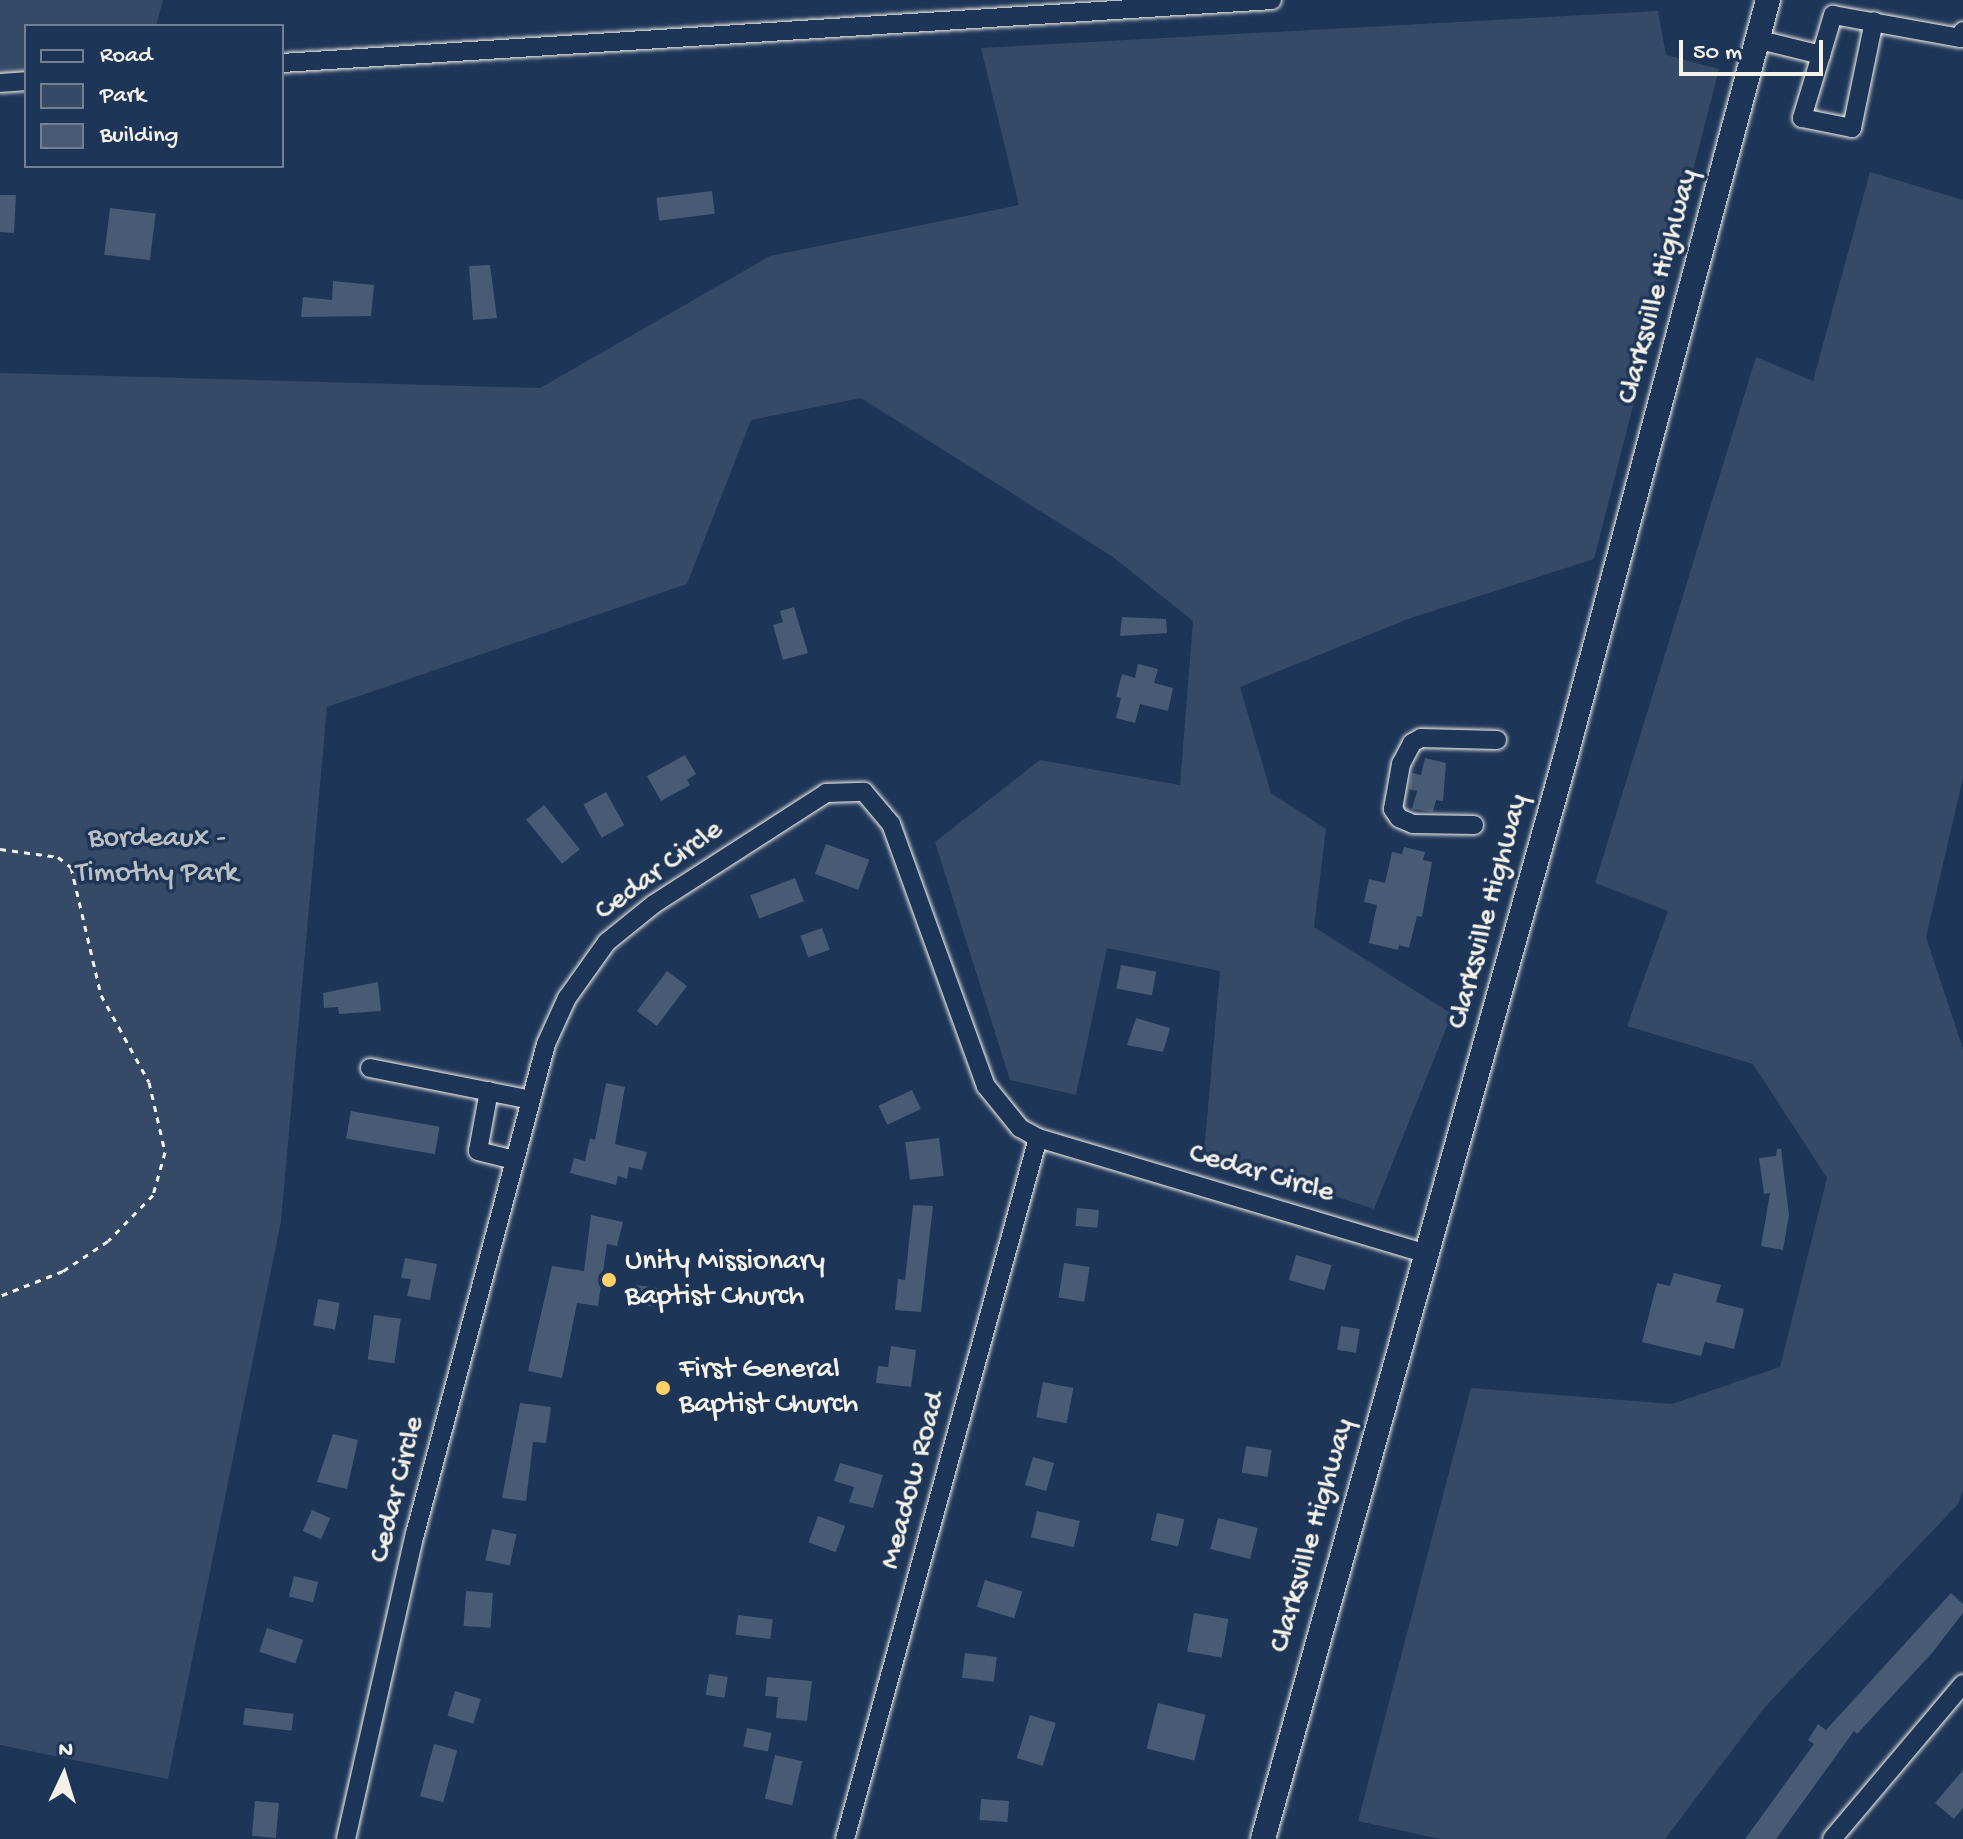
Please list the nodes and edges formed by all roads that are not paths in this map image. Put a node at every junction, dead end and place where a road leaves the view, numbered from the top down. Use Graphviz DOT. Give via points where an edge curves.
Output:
graph roads {
  1 [pos="1272,0"];
  2 [pos="1768,0"];
  3 [pos="1128,5"];
  4 [pos="1874,21"];
  5 [pos="1963,31"];
  6 [pos="1760,40"];
  7 [pos="1821,55"];
  8 [pos="284,63"];
  9 [pos="24,81"];
  10 [pos="0,83"];
  11 [pos="1497,740"];
  12 [pos="1474,825"];
  13 [pos="370,1068"];
  14 [pos="489,1091"];
  15 [pos="531,1100"];
  16 [pos="1038,1138"];
  17 [pos="515,1160"];
  18 [pos="1428,1254"];
  19 [pos="1963,1684"];
  20 [pos="346,1839"];
  21 [pos="845,1839"];
  22 [pos="1263,1839"];
  23 [pos="1832,1839"];
  1 -- 3 [label="street"];
  2 -- 6 [label="main road, Clarksville Highway"];
  3 -- 8 [label="street"];
  4 -- 5 [label="street" via="1961,38"];
  4 -- 7 [label="street" via="1833,15"];
  4 -- 7 [label="street" via="1852,128 1802,118"];
  6 -- 7 [label="street"];
  6 -- 18 [label="main road, Clarksville Highway"];
  9 -- 10 [label="street"];
  11 -- 12 [label="street" via="1421,738 1412,743 1401,764 1393,794 1399,818 1413,824"];
  13 -- 14 [label="street"];
  14 -- 15 [label="street"];
  14 -- 17 [label="street" via="478,1151"];
  15 -- 16 [label="street, Cedar Circle" via="546,1044 567,998 607,942 654,904 826,793 864,792 902,845 986,1086 1008,1118"];
  15 -- 17 [label="street, Cedar Circle"];
  16 -- 18 [label="street, Cedar Circle"];
  16 -- 21 [label="street, Meadow Road"];
  17 -- 20 [label="street, Cedar Circle" via="415,1534"];
  18 -- 22 [label="main road, Clarksville Highway"];
  19 -- 23 [label="street"];
}
